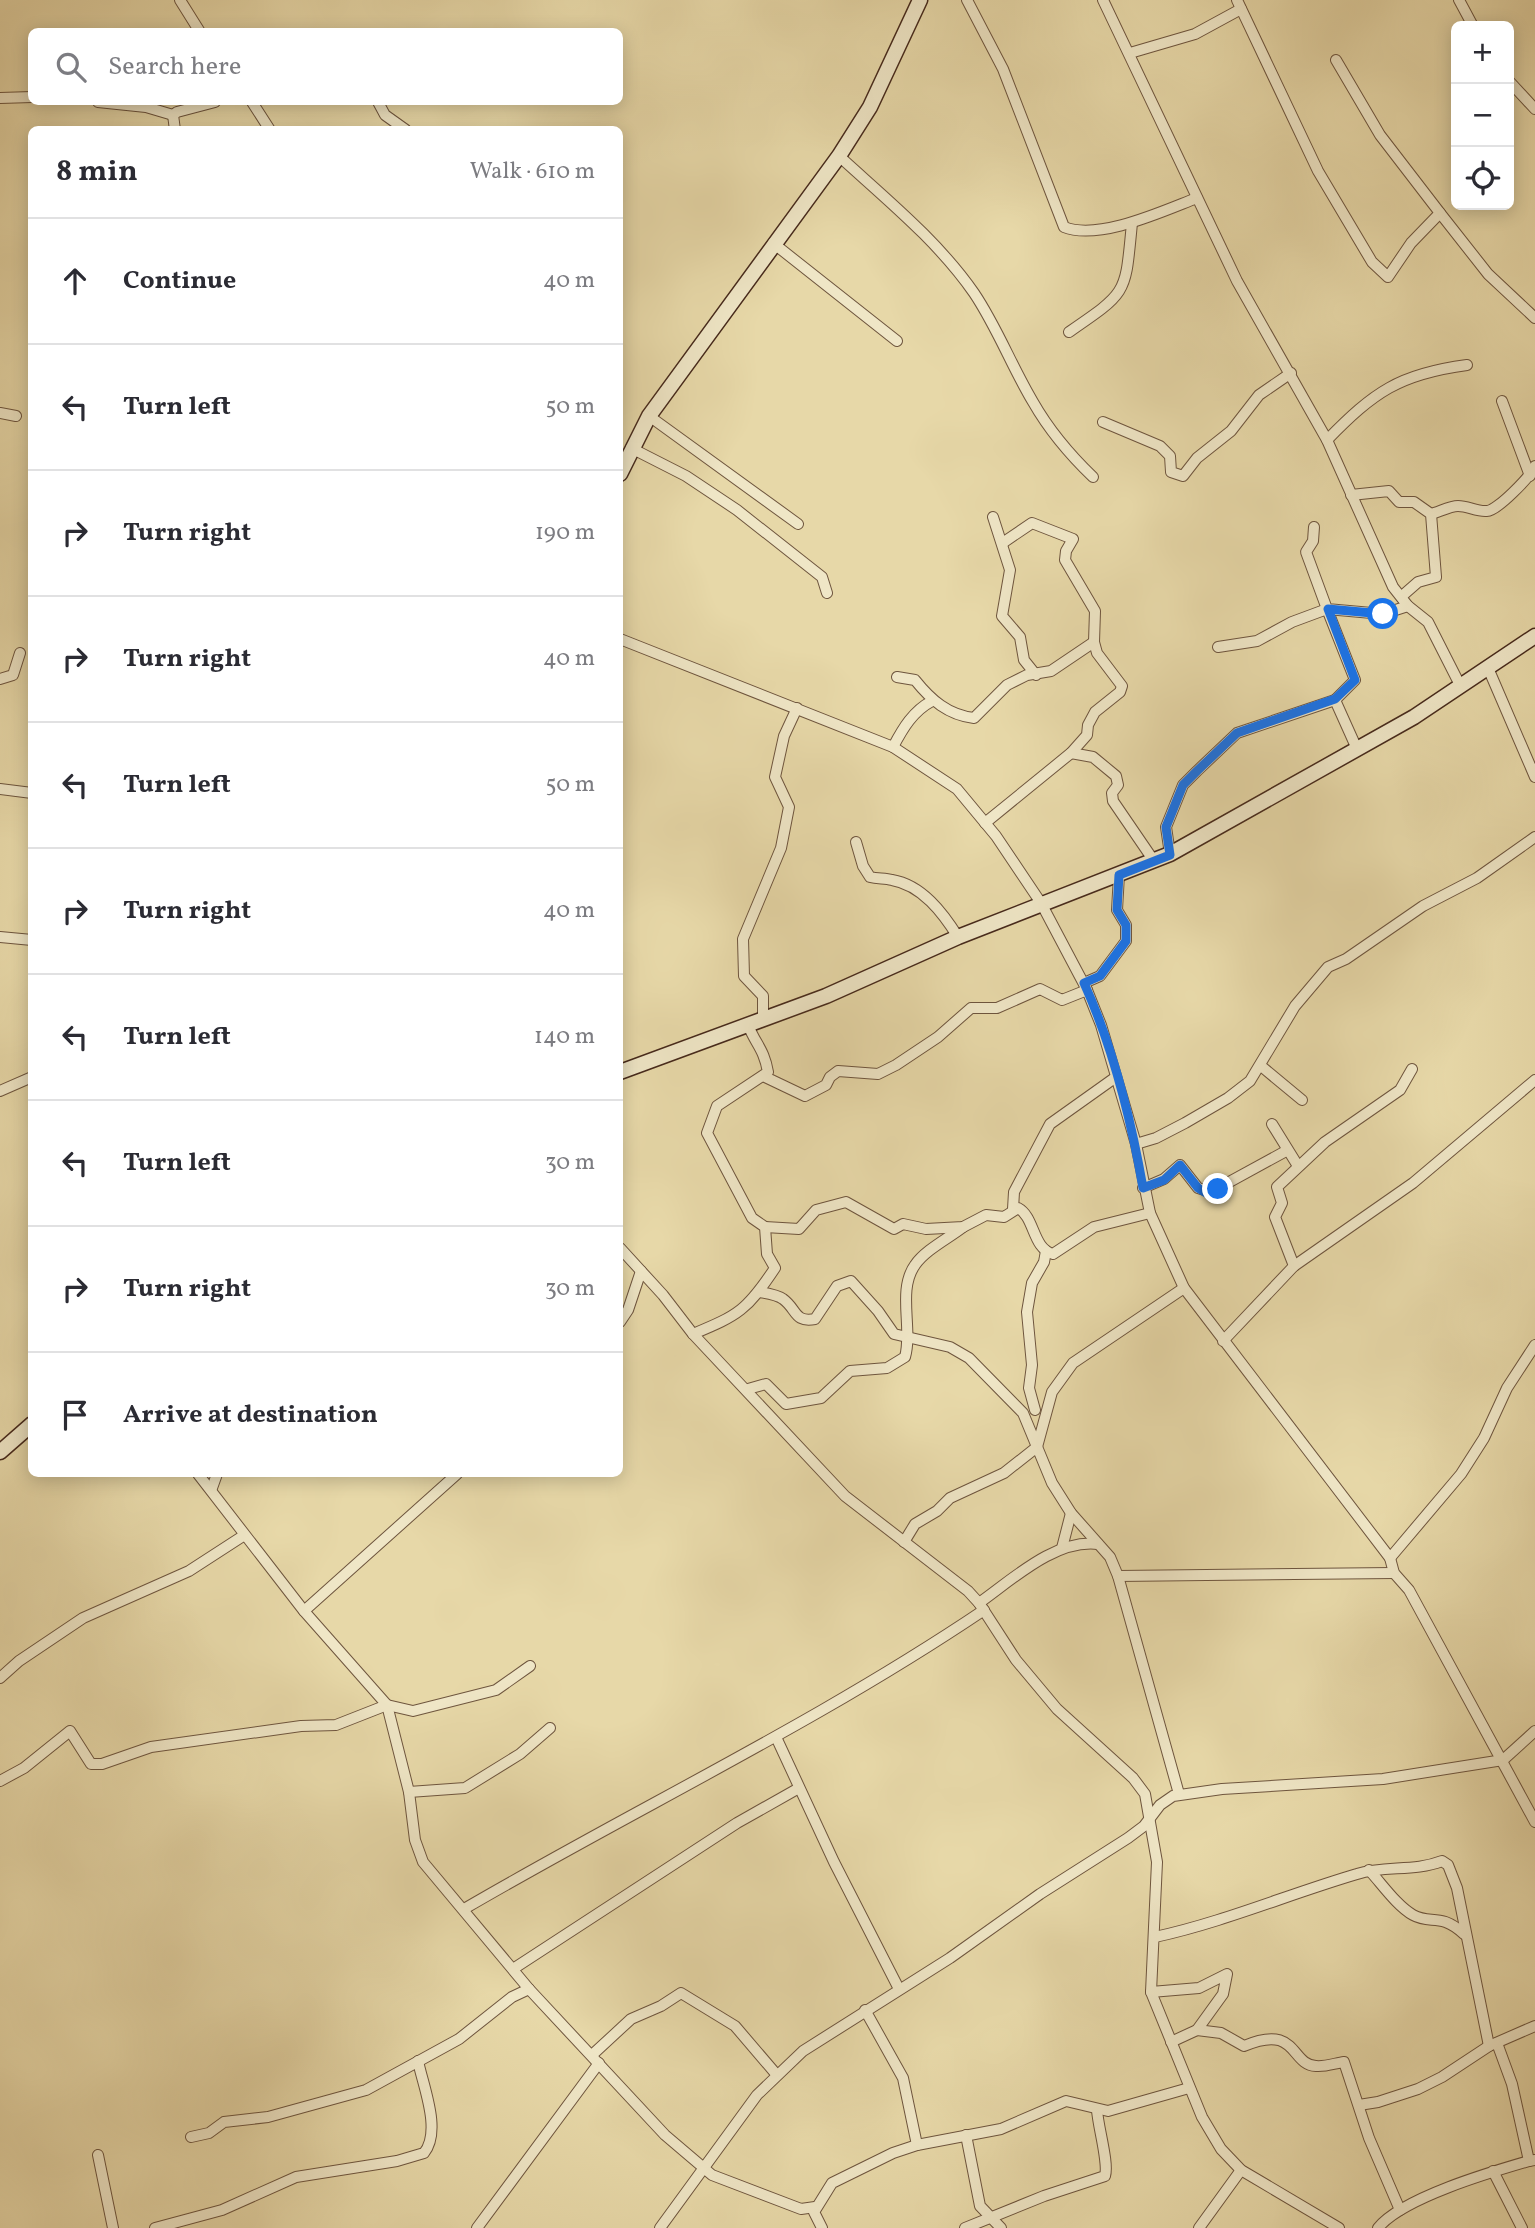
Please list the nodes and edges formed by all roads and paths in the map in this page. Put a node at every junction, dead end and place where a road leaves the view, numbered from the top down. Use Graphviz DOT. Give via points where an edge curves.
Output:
graph roads {
  1 [pos="180,0"];
  2 [pos="920,0"];
  3 [pos="967,0"];
  4 [pos="1103,0"];
  5 [pos="1460,0"];
  6 [pos="1239,4"];
  7 [pos="1470,21"];
  8 [pos="198,28"];
  9 [pos="1130,53"];
  10 [pos="1336,60"];
  11 [pos="1513,84"];
  12 [pos="28,97"];
  13 [pos="0,98"];
  14 [pos="127,105"];
  15 [pos="202,105"];
  16 [pos="254,105"];
  17 [pos="380,105"];
  18 [pos="1535,109"];
  19 [pos="173,116"];
  20 [pos="174,126"];
  21 [pos="267,126"];
  22 [pos="400,126"];
  23 [pos="839,156"];
  24 [pos="1197,198"];
  25 [pos="1437,217"];
  26 [pos="1132,223"];
  27 [pos="773,243"];
  28 [pos="1535,318"];
  29 [pos="1069,332"];
  30 [pos="897,341"];
  31 [pos="1467,365"];
  32 [pos="1291,373"];
  33 [pos="1502,401"];
  34 [pos="0,413"];
  35 [pos="16,416"];
  36 [pos="649,416"];
  37 [pos="1103,422"];
  38 [pos="1327,440"];
  39 [pos="631,448"];
  40 [pos="623,467"];
  41 [pos="1533,471"];
  42 [pos="1093,477"];
  43 [pos="1351,495"];
  44 [pos="1431,514"];
  45 [pos="993,517"];
  46 [pos="798,524"];
  47 [pos="1314,527"];
  48 [pos="1004,542"];
  49 [pos="827,593"];
  50 [pos="1402,596"];
  51 [pos="1408,606"];
  52 [pos="1328,609"];
  53 [pos="1535,636"];
  54 [pos="623,640"];
  55 [pos="1094,642"];
  56 [pos="1218,647"];
  57 [pos="20,653"];
  58 [pos="1488,668"];
  59 [pos="1036,675"];
  60 [pos="897,677"];
  61 [pos="0,679"];
  62 [pos="1461,687"];
  63 [pos="1335,699"];
  64 [pos="932,701"];
  65 [pos="797,708"];
  66 [pos="893,747"];
  67 [pos="1357,750"];
  68 [pos="1071,753"];
  69 [pos="1535,776"];
  70 [pos="0,789"];
  71 [pos="28,792"];
  72 [pos="985,823"];
  73 [pos="1535,838"];
  74 [pos="856,842"];
  75 [pos="1170,855"];
  76 [pos="1154,861"];
  77 [pos="1119,875"];
  78 [pos="1041,904"];
  79 [pos="0,937"];
  80 [pos="958,937"];
  81 [pos="28,940"];
  82 [pos="1085,986"];
  83 [pos="763,1020"];
  84 [pos="748,1025"];
  85 [pos="1261,1066"];
  86 [pos="1412,1069"];
  87 [pos="623,1071"];
  88 [pos="763,1076"];
  89 [pos="1116,1077"];
  90 [pos="28,1079"];
  91 [pos="1535,1080"];
  92 [pos="0,1091"];
  93 [pos="1302,1100"];
  94 [pos="1272,1124"];
  95 [pos="1136,1144"];
  96 [pos="1286,1151"];
  97 [pos="1298,1166"];
  98 [pos="1143,1188"];
  99 [pos="1013,1209"];
  100 [pos="1150,1213"];
  101 [pos="765,1227"];
  102 [pos="963,1227"];
  103 [pos="623,1251"];
  104 [pos="1046,1251"];
  105 [pos="1294,1266"];
  106 [pos="640,1271"];
  107 [pos="1185,1288"];
  108 [pos="760,1292"];
  109 [pos="623,1318"];
  110 [pos="693,1334"];
  111 [pos="910,1340"];
  112 [pos="1223,1341"];
  113 [pos="1535,1345"];
  114 [pos="748,1389"];
  115 [pos="1047,1409"];
  116 [pos="1035,1410"];
  117 [pos="1023,1413"];
  118 [pos="28,1428"];
  119 [pos="1037,1447"];
  120 [pos="0,1452"];
  121 [pos="201,1477"];
  122 [pos="216,1477"];
  123 [pos="454,1477"];
  124 [pos="212,1489"];
  125 [pos="1071,1513"];
  126 [pos="243,1536"];
  127 [pos="904,1542"];
  128 [pos="1097,1544"];
  129 [pos="1062,1548"];
  130 [pos="1390,1558"];
  131 [pos="1394,1573"];
  132 [pos="1118,1576"];
  133 [pos="982,1607"];
  134 [pos="304,1611"];
  135 [pos="530,1666"];
  136 [pos="0,1678"];
  137 [pos="387,1705"];
  138 [pos="550,1728"];
  139 [pos="1535,1731"];
  140 [pos="776,1737"];
  141 [pos="1503,1760"];
  142 [pos="0,1781"];
  143 [pos="799,1788"];
  144 [pos="409,1792"];
  145 [pos="1180,1794"];
  146 [pos="1149,1818"];
  147 [pos="1535,1822"];
  148 [pos="1370,1870"];
  149 [pos="464,1909"];
  150 [pos="1465,1934"];
  151 [pos="1155,1937"];
  152 [pos="513,1969"];
  153 [pos="529,1989"];
  154 [pos="899,1989"];
  155 [pos="1151,1992"];
  156 [pos="865,2010"];
  157 [pos="1535,2026"];
  158 [pos="1197,2030"];
  159 [pos="1171,2042"];
  160 [pos="1493,2045"];
  161 [pos="595,2059"];
  162 [pos="418,2061"];
  163 [pos="776,2074"];
  164 [pos="1189,2088"];
  165 [pos="1359,2105"];
  166 [pos="1097,2109"];
  167 [pos="966,2135"];
  168 [pos="191,2137"];
  169 [pos="917,2145"];
  170 [pos="98,2155"];
  171 [pos="1532,2160"];
  172 [pos="703,2168"];
  173 [pos="1241,2170"];
  174 [pos="1493,2171"];
  175 [pos="815,2207"];
  176 [pos="801,2210"];
  177 [pos="1400,2210"];
  178 [pos="991,2218"];
  179 [pos="819,2223"];
  180 [pos="113,2228"];
  181 [pos="155,2228"];
  182 [pos="477,2228"];
  183 [pos="660,2228"];
  184 [pos="965,2228"];
  185 [pos="1001,2228"];
  186 [pos="1199,2228"];
  187 [pos="1339,2228"];
  188 [pos="1378,2228"];
  189 [pos="1522,2228"];
  1 -- 8 [label="street"];
  2 -- 23 [label="main road" via="870,107"];
  3 -- 26 [label="street" via="1003,69 1064,227 1076,232"];
  4 -- 9 [label="street"];
  5 -- 7 [label="street"];
  6 -- 9 [label="street" via="1195,34"];
  6 -- 25 [label="street" via="1318,171 1372,261 1388,277 1411,243"];
  9 -- 24 [label="street"];
  10 -- 25 [label="street" via="1380,135"];
  11 -- 18 [label="street"];
  12 -- 13 [label="street"];
  14 -- 19 [label="street"];
  15 -- 19 [label="street"];
  16 -- 21 [label="street"];
  17 -- 22 [label="street"];
  19 -- 20 [label="street"];
  23 -- 27 [label="main road"];
  23 -- 42 [label="street" via="955,267 976,296 1033,403 1065,450"];
  24 -- 26 [label="street"];
  24 -- 32 [label="street" via="1237,281"];
  25 -- 28 [label="street" via="1448,223 1488,274"];
  26 -- 29 [label="street" via="1124,288"];
  27 -- 30 [label="street"];
  27 -- 36 [label="main road"];
  31 -- 38 [label="street" via="1390,385"];
  32 -- 37 [label="street" via="1259,395 1183,477 1171,472 1170,456 1160,446"];
  32 -- 38 [label="street"];
  33 -- 41 [label="street"];
  34 -- 35 [label="street"];
  36 -- 39 [label="main road"];
  36 -- 46 [label="street"];
  38 -- 43 [label="street"];
  39 -- 40 [label="main road"];
  39 -- 49 [label="street" via="686,476 737,510 822,577"];
  41 -- 44 [label="street" via="1498,507 1487,511 1457,506"];
  43 -- 44 [label="street" via="1389,491 1399,502 1414,502"];
  43 -- 50 [label="street" via="1393,587"];
  44 -- 50 [label="street" via="1436,577 1418,582"];
  45 -- 48 [label="street"];
  47 -- 52 [label="street" via="1306,552"];
  48 -- 55 [label="street" via="1032,523 1073,539 1065,560 1095,611"];
  48 -- 59 [label="street" via="1010,570 1002,616 1020,638 1024,660"];
  50 -- 51 [label="street"];
  51 -- 52 [label="street" via="1383,614"];
  51 -- 62 [label="street" via="1428,622"];
  52 -- 56 [label="street" via="1257,641"];
  52 -- 63 [label="street" via="1355,680"];
  53 -- 58 [label="main road"];
  54 -- 65 [label="street"];
  55 -- 59 [label="street" via="1051,671"];
  55 -- 68 [label="street" via="1122,686 1090,720 1087,735"];
  57 -- 61 [label="street" via="13,675"];
  58 -- 62 [label="main road"];
  58 -- 69 [label="street"];
  59 -- 64 [label="street" via="1007,685 974,718"];
  60 -- 64 [label="street" via="915,680"];
  62 -- 67 [label="main road"];
  63 -- 67 [label="street"];
  63 -- 75 [label="street" via="1237,733 1183,785 1166,827"];
  64 -- 66 [label="street" via="905,725"];
  65 -- 66 [label="street"];
  65 -- 83 [label="street" via="784,736 775,777 789,807 781,848 743,939 744,976 763,996"];
  66 -- 72 [label="street" via="957,789"];
  67 -- 75 [label="main road"];
  68 -- 72 [label="street"];
  68 -- 76 [label="street" via="1093,757 1116,776 1113,801"];
  70 -- 71 [label="street"];
  72 -- 78 [label="street"];
  73 -- 85 [label="street" via="1328,967 1295,1006"];
  74 -- 80 [label="street" via="870,877 921,892"];
  75 -- 76 [label="main road"];
  76 -- 77 [label="main road"];
  77 -- 78 [label="main road"];
  77 -- 82 [label="street" via="1117,910 1126,925 1126,941 1100,976"];
  78 -- 80 [label="main road"];
  78 -- 82 [label="street"];
  79 -- 81 [label="street"];
  80 -- 83 [label="main road"];
  82 -- 88 [label="street" via="1062,1000 1040,989 997,1008 971,1007 939,1037 896,1065 878,1073 838,1071 826,1085 806,1096"];
  82 -- 89 [label="street"];
  83 -- 84 [label="main road"];
  84 -- 87 [label="main road"];
  84 -- 88 [label="street" via="764,1051 768,1072"];
  85 -- 93 [label="street"];
  85 -- 95 [label="street" via="1228,1098 1156,1138"];
  86 -- 97 [label="street" via="1400,1090"];
  88 -- 101 [label="street" via="717,1106 707,1133 752,1218"];
  89 -- 95 [label="street"];
  89 -- 99 [label="street" via="1050,1124 1014,1192"];
  90 -- 92 [label="street"];
  91 -- 105 [label="street" via="1413,1183"];
  94 -- 96 [label="street"];
  95 -- 98 [label="street"];
  96 -- 97 [label="street"];
  96 -- 98 [label="street" via="1211,1192 1198,1188 1180,1165 1164,1180"];
  97 -- 105 [label="street" via="1278,1186 1282,1203 1275,1215"];
  98 -- 100 [label="street"];
  99 -- 102 [label="street" via="1004,1217 986,1215"];
  99 -- 104 [label="street" via="1023,1211"];
  100 -- 104 [label="street" via="1094,1227 1054,1254"];
  100 -- 107 [label="street"];
  101 -- 102 [label="street" via="799,1229 816,1210 846,1202 894,1229 903,1224 926,1229"];
  101 -- 108 [label="street" via="767,1254 775,1268"];
  102 -- 111 [label="street" via="915,1264 907,1284"];
  103 -- 106 [label="street"];
  104 -- 116 [label="street" via="1032,1283 1027,1312 1032,1365 1029,1388"];
  105 -- 112 [label="street"];
  106 -- 109 [label="street"];
  106 -- 110 [label="street"];
  107 -- 112 [label="street"];
  107 -- 115 [label="street" via="1073,1363 1052,1392"];
  108 -- 110 [label="street" via="747,1308"];
  108 -- 111 [label="street" via="783,1298 795,1317 805,1321 815,1319 836,1286 851,1281 894,1334"];
  110 -- 114 [label="street"];
  111 -- 114 [label="street" via="905,1357 887,1368 850,1371 821,1398 786,1404 766,1384"];
  111 -- 117 [label="street" via="950,1347 969,1358"];
  112 -- 130 [label="street"];
  113 -- 130 [label="street" via="1461,1474"];
  114 -- 127 [label="street" via="845,1496"];
  115 -- 116 [label="street"];
  115 -- 119 [label="street"];
  116 -- 117 [label="street"];
  117 -- 119 [label="street"];
  118 -- 120 [label="main road"];
  119 -- 125 [label="street"];
  119 -- 127 [label="street" via="1004,1474 950,1498 915,1524"];
  121 -- 124 [label="street"];
  122 -- 124 [label="street"];
  123 -- 134 [label="street"];
  124 -- 126 [label="street"];
  125 -- 128 [label="street"];
  125 -- 129 [label="street"];
  126 -- 134 [label="street"];
  126 -- 136 [label="street" via="188,1571 83,1618"];
  127 -- 133 [label="street" via="947,1573"];
  128 -- 129 [label="street" via="1079,1541"];
  128 -- 132 [label="street" via="1110,1557"];
  129 -- 133 [label="street"];
  130 -- 131 [label="street"];
  131 -- 132 [label="street"];
  131 -- 141 [label="street" via="1409,1590"];
  132 -- 145 [label="street"];
  133 -- 140 [label="street"];
  133 -- 146 [label="street" via="1016,1660 1057,1709 1133,1778 1145,1794"];
  134 -- 137 [label="street"];
  135 -- 137 [label="street" via="496,1690 413,1711"];
  137 -- 142 [label="street" via="336,1725 151,1747 102,1764 91,1764 70,1731"];
  137 -- 144 [label="street"];
  138 -- 144 [label="street" via="520,1754 465,1788"];
  139 -- 141 [label="street"];
  140 -- 143 [label="street"];
  140 -- 149 [label="street"];
  141 -- 145 [label="street" via="1383,1779"];
  141 -- 147 [label="street"];
  143 -- 152 [label="street" via="737,1823"];
  143 -- 154 [label="street"];
  144 -- 149 [label="street" via="418,1851"];
  145 -- 146 [label="street" via="1160,1805"];
  146 -- 151 [label="street" via="1157,1862"];
  146 -- 154 [label="street" via="1128,1838"];
  148 -- 150 [label="street" via="1414,1916 1440,1918"];
  148 -- 150 [label="street" via="1419,1868 1441,1861 1448,1865"];
  148 -- 151 [label="street" via="1224,1920"];
  149 -- 152 [label="street"];
  150 -- 160 [label="street"];
  151 -- 155 [label="street"];
  152 -- 153 [label="street"];
  153 -- 161 [label="street"];
  153 -- 162 [label="street" via="459,2039"];
  154 -- 156 [label="street"];
  155 -- 158 [label="street" via="1199,1988 1227,1973 1223,1994"];
  155 -- 159 [label="street"];
  156 -- 163 [label="street"];
  156 -- 169 [label="street" via="903,2078"];
  157 -- 160 [label="street"];
  158 -- 159 [label="street"];
  158 -- 165 [label="street" via="1221,2033 1244,2046 1280,2039 1316,2067 1344,2062"];
  159 -- 164 [label="street"];
  160 -- 165 [label="street" via="1418,2089"];
  160 -- 171 [label="street" via="1512,2084"];
  161 -- 163 [label="street" via="631,2020 681,1993 735,2026"];
  161 -- 172 [label="street"];
  161 -- 182 [label="street"];
  162 -- 168 [label="street" via="366,2090 268,2117 224,2122 209,2133"];
  162 -- 181 [label="street" via="430,2113 431,2139 424,2153 296,2177 222,2210"];
  163 -- 172 [label="street"];
  164 -- 166 [label="street" via="1128,2107"];
  164 -- 173 [label="street" via="1221,2149"];
  165 -- 177 [label="street"];
  166 -- 167 [label="street" via="1066,2101 1000,2129"];
  166 -- 178 [label="street" via="1108,2162 1105,2176"];
  167 -- 169 [label="street"];
  167 -- 178 [label="street" via="980,2206"];
  169 -- 175 [label="street" via="840,2178"];
  170 -- 180 [label="street"];
  171 -- 174 [label="street"];
  172 -- 176 [label="street" via="734,2186 750,2187"];
  172 -- 183 [label="street"];
  173 -- 186 [label="street"];
  173 -- 187 [label="street"];
  174 -- 177 [label="street"];
  174 -- 189 [label="street"];
  175 -- 176 [label="street"];
  175 -- 179 [label="street"];
  176 -- 179 [label="street"];
  177 -- 188 [label="street"];
  178 -- 184 [label="street"];
  178 -- 185 [label="street"];
}
